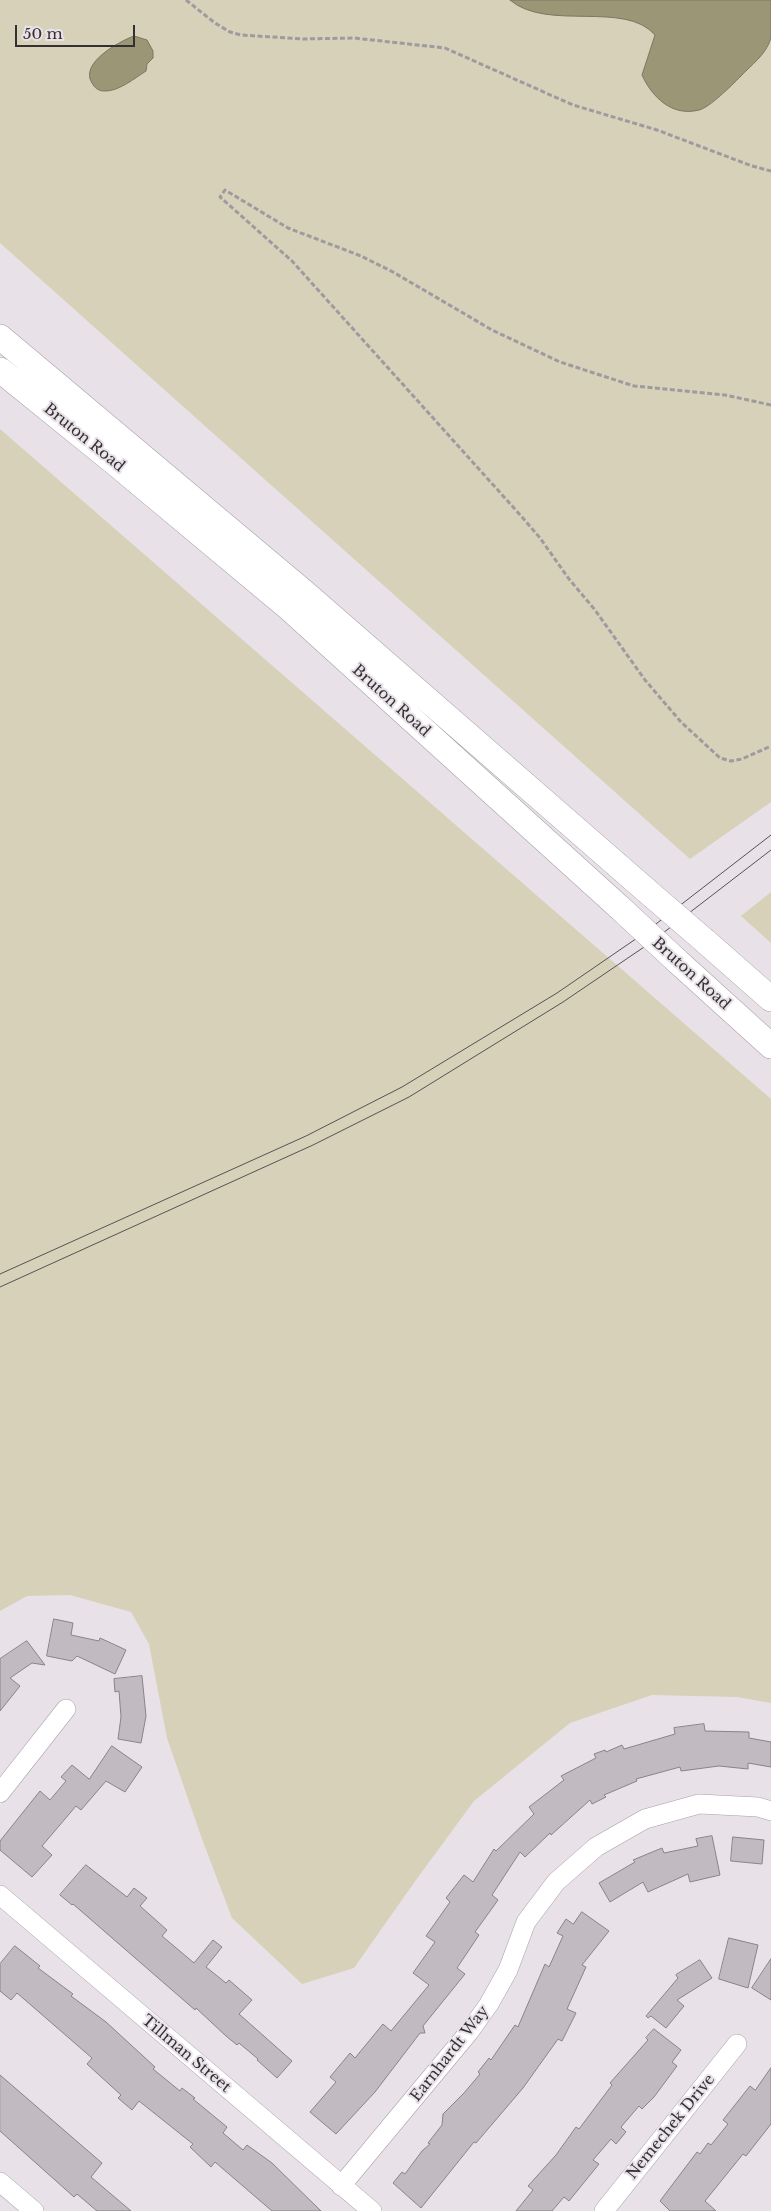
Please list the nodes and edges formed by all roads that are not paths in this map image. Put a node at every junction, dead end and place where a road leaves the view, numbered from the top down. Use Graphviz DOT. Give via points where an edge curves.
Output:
graph roads {
  1 [pos="0,337"];
  2 [pos="0,370"];
  3 [pos="122,454"];
  4 [pos="771,1000"];
  5 [pos="771,1046"];
  6 [pos="66,1709"];
  7 [pos="0,1793"];
  8 [pos="771,1811"];
  9 [pos="0,1895"];
  10 [pos="737,2044"];
  11 [pos="0,2182"];
  12 [pos="342,2186"];
  13 [pos="34,2211"];
  14 [pos="372,2211"];
  15 [pos="604,2211"];
  1 -- 3 [label="main road, Bruton Road"];
  2 -- 3 [label="main road, Bruton Road"];
  3 -- 4 [label="main road, Bruton Road, bridge" via="305,593"];
  3 -- 5 [label="main road, Bruton Road, bridge"];
  6 -- 7 [label="street"];
  8 -- 12 [label="street, Earnhardt Way" via="758,1807 699,1804 645,1819 596,1847 556,1882 526,1922 508,1970 489,2004"];
  9 -- 12 [label="street, Tillman Street"];
  10 -- 15 [label="street, Nemechek Drive"];
  11 -- 13 [label="street"];
  12 -- 14 [label="street, Tillman Street"];
}
